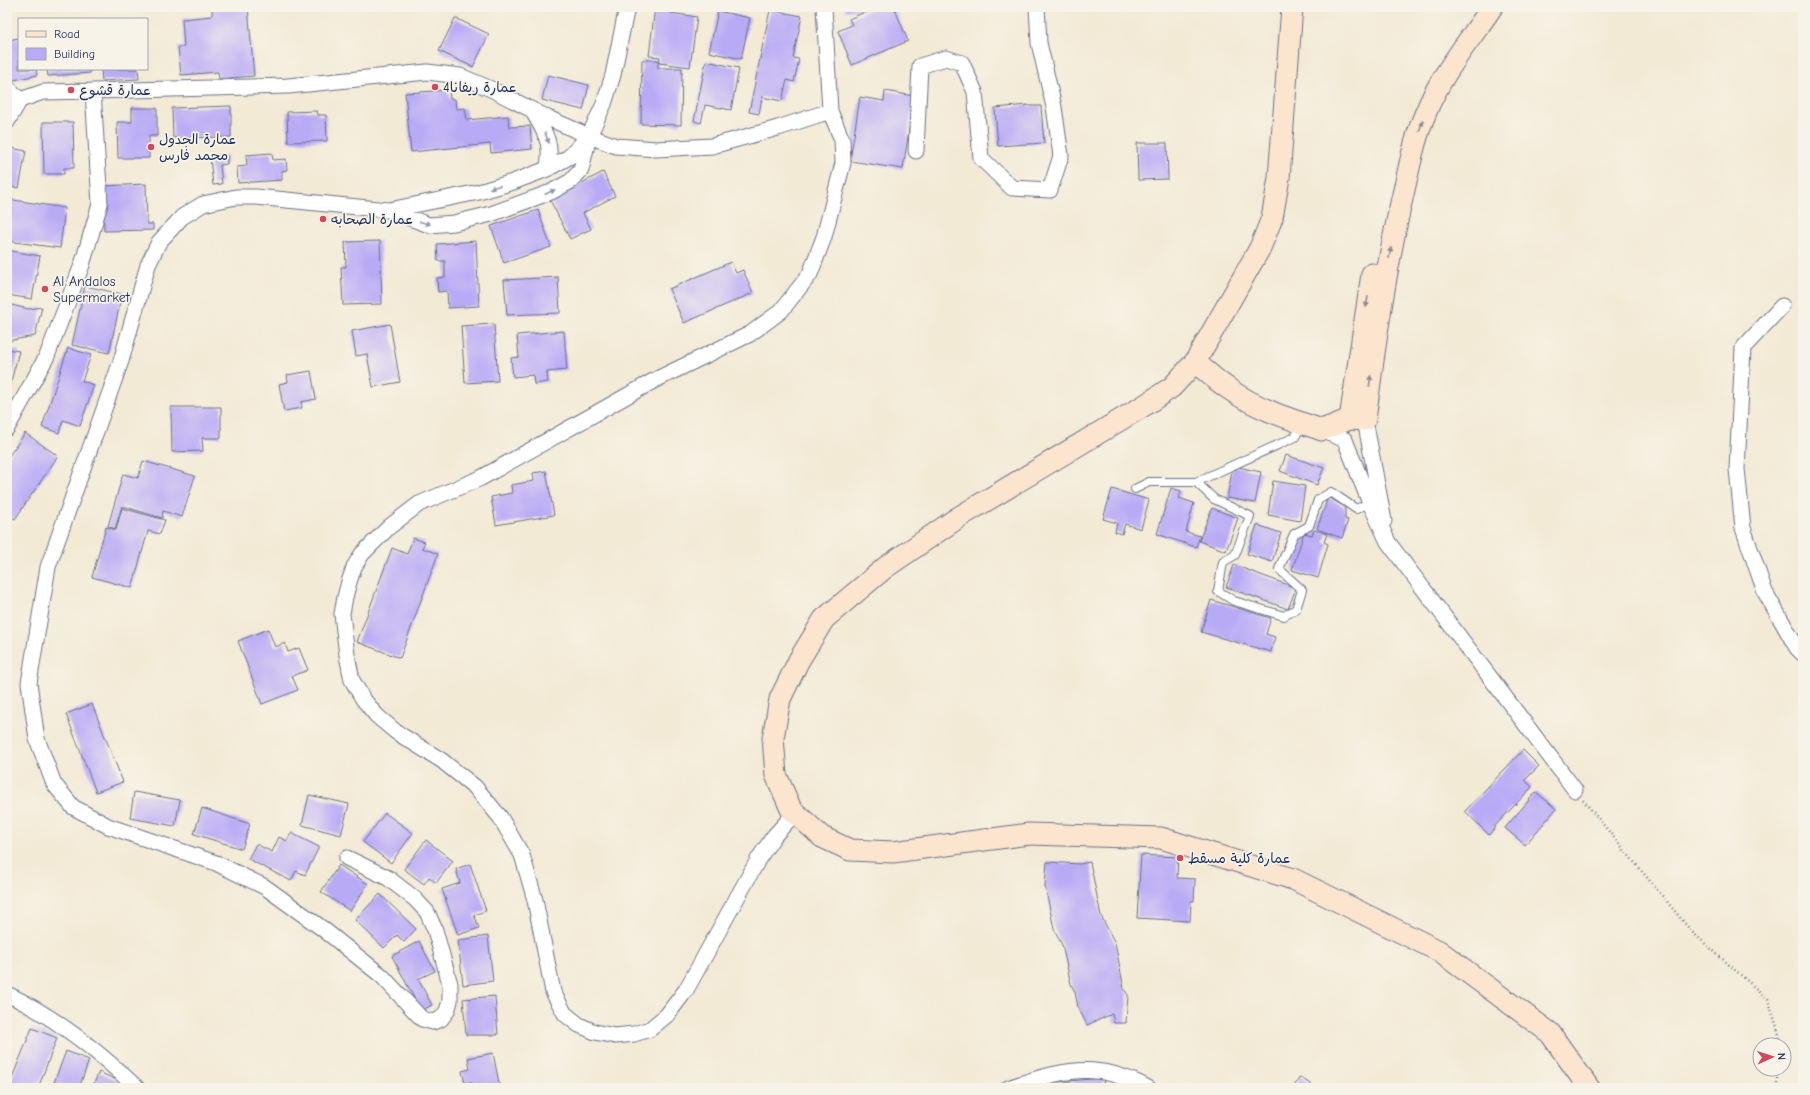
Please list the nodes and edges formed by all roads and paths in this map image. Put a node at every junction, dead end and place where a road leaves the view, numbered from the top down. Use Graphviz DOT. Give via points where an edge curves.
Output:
graph roads {
  1 [pos="627,7"];
  2 [pos="824,7"];
  3 [pos="1037,7"];
  4 [pos="1292,7"];
  5 [pos="1475,7"];
  6 [pos="1492,7"];
  7 [pos="7,87"];
  8 [pos="93,91"];
  9 [pos="20,100"];
  10 [pos="532,110"];
  11 [pos="830,111"];
  12 [pos="7,122"];
  13 [pos="589,136"];
  14 [pos="916,151"];
  15 [pos="547,169"];
  16 [pos="388,210"];
  17 [pos="1782,306"];
  18 [pos="1195,362"];
  19 [pos="1357,419"];
  20 [pos="1302,423"];
  21 [pos="7,428"];
  22 [pos="1322,430"];
  23 [pos="1196,482"];
  24 [pos="1135,489"];
  25 [pos="1370,503"];
  26 [pos="1388,542"];
  27 [pos="1803,654"];
  28 [pos="1575,790"];
  29 [pos="796,814"];
  30 [pos="347,858"];
  31 [pos="7,994"];
  32 [pos="1778,1037"];
  33 [pos="1777,1077"];
  34 [pos="137,1088"];
  35 [pos="1008,1088"];
  36 [pos="1148,1088"];
  37 [pos="1589,1088"];
  38 [pos="1777,1088"];
  1 -- 13 [label="street" via="613,75 604,104"];
  2 -- 11 [label="street"];
  3 -- 14 [label="street" via="1039,43 1054,107 1061,156 1050,190 1012,188 981,158 974,92 962,63 946,58 920,66"];
  4 -- 18 [label="street" via="1279,178 1272,218 1260,248"];
  5 -- 19 [label="street, one-way" via="1427,77 1406,125 1379,233"];
  19 -- 6 [label="street, one-way" via="1375,344 1393,236 1426,111 1439,85"];
  7 -- 9 [label="street"];
  8 -- 9 [label="street" via="43,92"];
  8 -- 10 [label="street" via="288,86 427,72 460,76"];
  8 -- 21 [label="street" via="100,204 82,265 47,356"];
  9 -- 12 [label="street"];
  10 -- 13 [label="street"];
  10 -- 15 [label="street, one-way" via="546,134 550,147"];
  11 -- 13 [label="street" via="712,146 656,149 616,146"];
  11 -- 29 [label="street" via="842,140 843,163 836,192 824,237 810,274 781,311 750,334 655,380 481,478 419,504 389,527 362,554 354,567 344,597 342,614 352,680 363,699 377,716 396,732 441,760 475,787 500,817 522,855 535,900 553,992 565,1014 595,1032 615,1036 634,1034 650,1029 666,1015 686,990 759,858 774,836"];
  13 -- 15 [label="street" via="568,157"];
  16 -- 13 [label="street, one-way" via="429,225 454,223 498,212 551,192 571,180 580,170"];
  15 -- 16 [label="street, one-way" via="479,192"];
  16 -- 30 [label="street" via="236,197 203,204 182,217 159,242 148,265 121,361 48,567 29,683 37,738 54,784 73,807 108,826 216,862 264,887 382,976 422,1019 433,1022 441,1018 447,1011 450,1001 450,984 435,930 427,912 388,878"];
  17 -- 27 [label="street" via="1743,348 1737,469 1743,528 1766,592 1797,648"];
  18 -- 20 [label="street" via="1229,389 1252,403"];
  18 -- 29 [label="street" via="1172,387 959,517 886,567 824,618 798,660 780,699 773,738 776,776 791,809"];
  19 -- 22 [label="street"];
  19 -- 26 [label="street"];
  20 -- 22 [label="street"];
  20 -- 23 [label="lane" via="1295,437"];
  22 -- 25 [label="street" via="1345,440"];
  23 -- 24 [label="lane" via="1149,482"];
  23 -- 25 [label="lane" via="1214,499 1250,516 1235,555 1223,562 1218,591 1234,601 1284,616 1296,609 1302,590 1279,569 1294,534 1309,526 1318,500 1331,492 1356,509"];
  25 -- 26 [label="street"];
  26 -- 28 [label="street"];
  28 -- 32 [label="path" via="1692,932 1768,999"];
  29 -- 37 [label="street" via="822,837 850,850 893,852 1029,834 1161,838 1293,879 1439,951 1550,1033"];
  31 -- 34 [label="street" via="62,1025 102,1055"];
  33 -- 38 [label="path"];
  35 -- 36 [label="street" via="1067,1071 1098,1070 1131,1078"];
}
